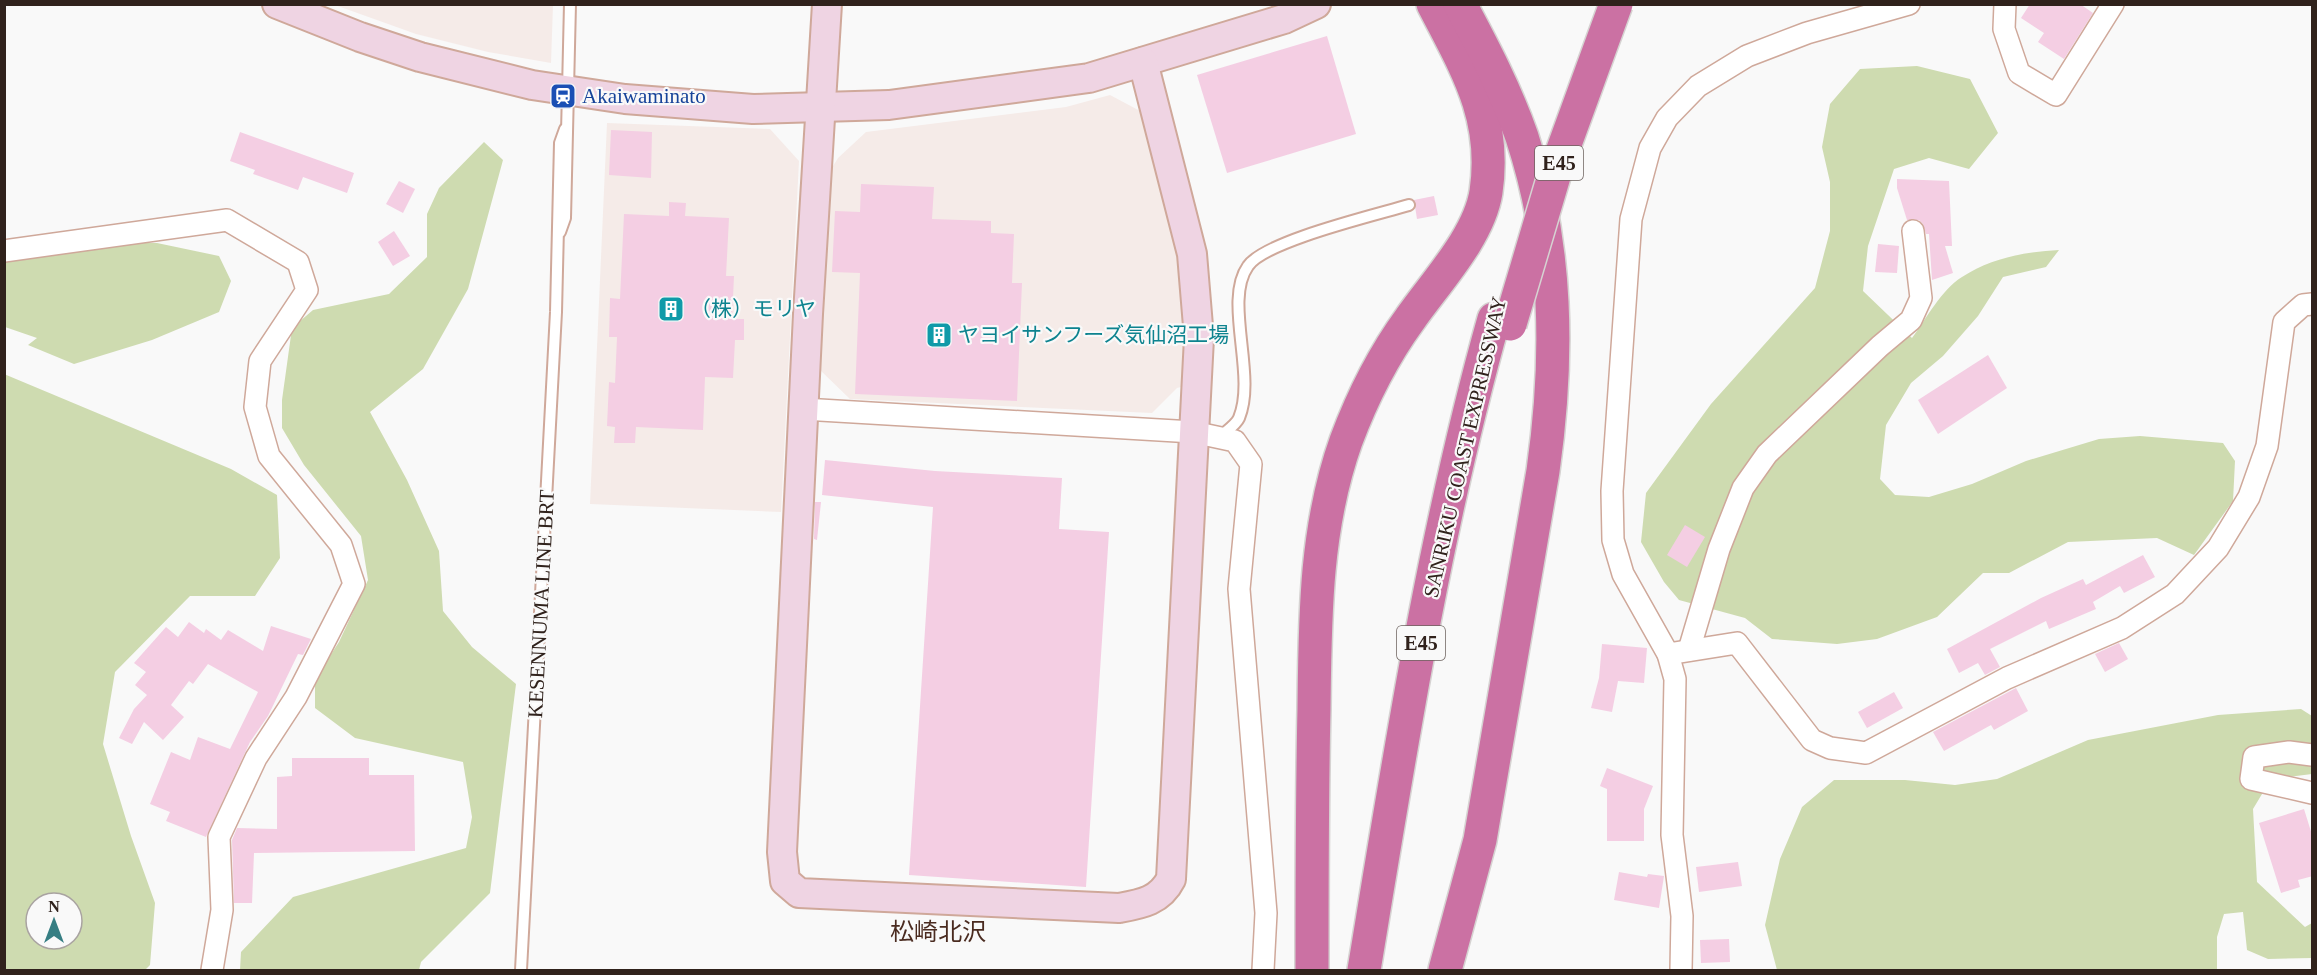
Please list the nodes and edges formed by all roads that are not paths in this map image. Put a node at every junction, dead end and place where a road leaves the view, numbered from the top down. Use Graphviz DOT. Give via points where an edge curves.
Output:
graph roads {
  1 [pos="277,4"];
  2 [pos="827,4"];
  3 [pos="1316,4"];
  4 [pos="1433,4"];
  5 [pos="1460,4"];
  6 [pos="1597,4"];
  7 [pos="1616,4"];
  8 [pos="1909,4"];
  9 [pos="2005,4"];
  10 [pos="2113,4"];
  11 [pos="569,7"];
  12 [pos="1143,62"];
  13 [pos="566,92"];
  14 [pos="819,109"];
  15 [pos="1409,205"];
  16 [pos="1913,231"];
  17 [pos="4,251"];
  18 [pos="2313,304"];
  19 [pos="1502,322"];
  20 [pos="804,409"];
  21 [pos="1206,435"];
  22 [pos="1689,650"];
  23 [pos="1668,654"];
  24 [pos="2313,755"];
  25 [pos="2313,793"];
  26 [pos="212,970"];
  27 [pos="521,970"];
  28 [pos="1263,970"];
  29 [pos="1312,970"];
  30 [pos="1364,970"];
  31 [pos="1385,970"];
  32 [pos="1445,970"];
  33 [pos="1682,970"];
  1 -- 13 [label="street" via="420,57"];
  2 -- 14 [label="street"];
  3 -- 12 [label="street" via="1284,19"];
  4 -- 29 [label="highway" via="1473,80 1488,152 1485,195 1470,234 1408,321 1372,381 1346,442 1331,494 1315,592"];
  5 -- 32 [label="highway" via="1493,67 1522,137 1549,256 1555,359 1543,471 1480,840"];
  6 -- 19 [label="highway, SANRIKU COAST EXPRESSWAY / E45" via="1526,206"];
  7 -- 19 [label="highway, SANRIKU COAST EXPRESSWAY / E45, bridge"];
  8 -- 23 [label="street" via="1807,33 1726,66 1698,86 1667,118 1650,148 1631,219 1611,517 1612,540 1623,574"];
  9 -- 10 [label="street" via="2004,29 2019,73 2056,95"];
  11 -- 13 [label="lane, KESENNUMA LINE BRT"];
  12 -- 14 [label="street" via="1089,78 889,105"];
  12 -- 21 [label="street" via="1192,254"];
  13 -- 14 [label="street" via="691,105"];
  13 -- 27 [label="lane, KESENNUMA LINE BRT" via="556,216 536,719"];
  14 -- 20 [label="street"];
  15 -- 21 [label="lane" via="1273,248 1248,265 1239,293 1245,386 1239,420"];
  16 -- 22 [label="street" via="1921,298 1911,321 1767,454 1743,488 1716,559"];
  17 -- 26 [label="street" via="227,220 298,262 307,290 260,361 255,407 269,456 341,545 354,584 296,697 256,758 219,837 222,910"];
  18 -- 22 [label="street" via="2303,305 2284,322 2267,446 2248,497 2218,548 2175,594 2122,628 2007,678 1866,753 1830,748 1812,740 1737,643"];
  19 -- 30 [label="highway, SANRIKU COAST EXPRESSWAY / E45" via="1466,426 1430,596"];
  19 -- 31 [label="highway, SANRIKU COAST EXPRESSWAY / E45"];
  20 -- 21 [label="street"];
  20 -- 21 [label="street" via="782,852 785,881 799,892 1119,908 1147,903 1166,890 1171,879"];
  21 -- 28 [label="street" via="1235,441 1251,464 1239,589 1266,913"];
  22 -- 23 [label="street"];
  23 -- 33 [label="street" via="1675,679 1672,835 1682,916"];
  24 -- 25 [label="street" via="2289,752 2254,757 2251,779"];
}
